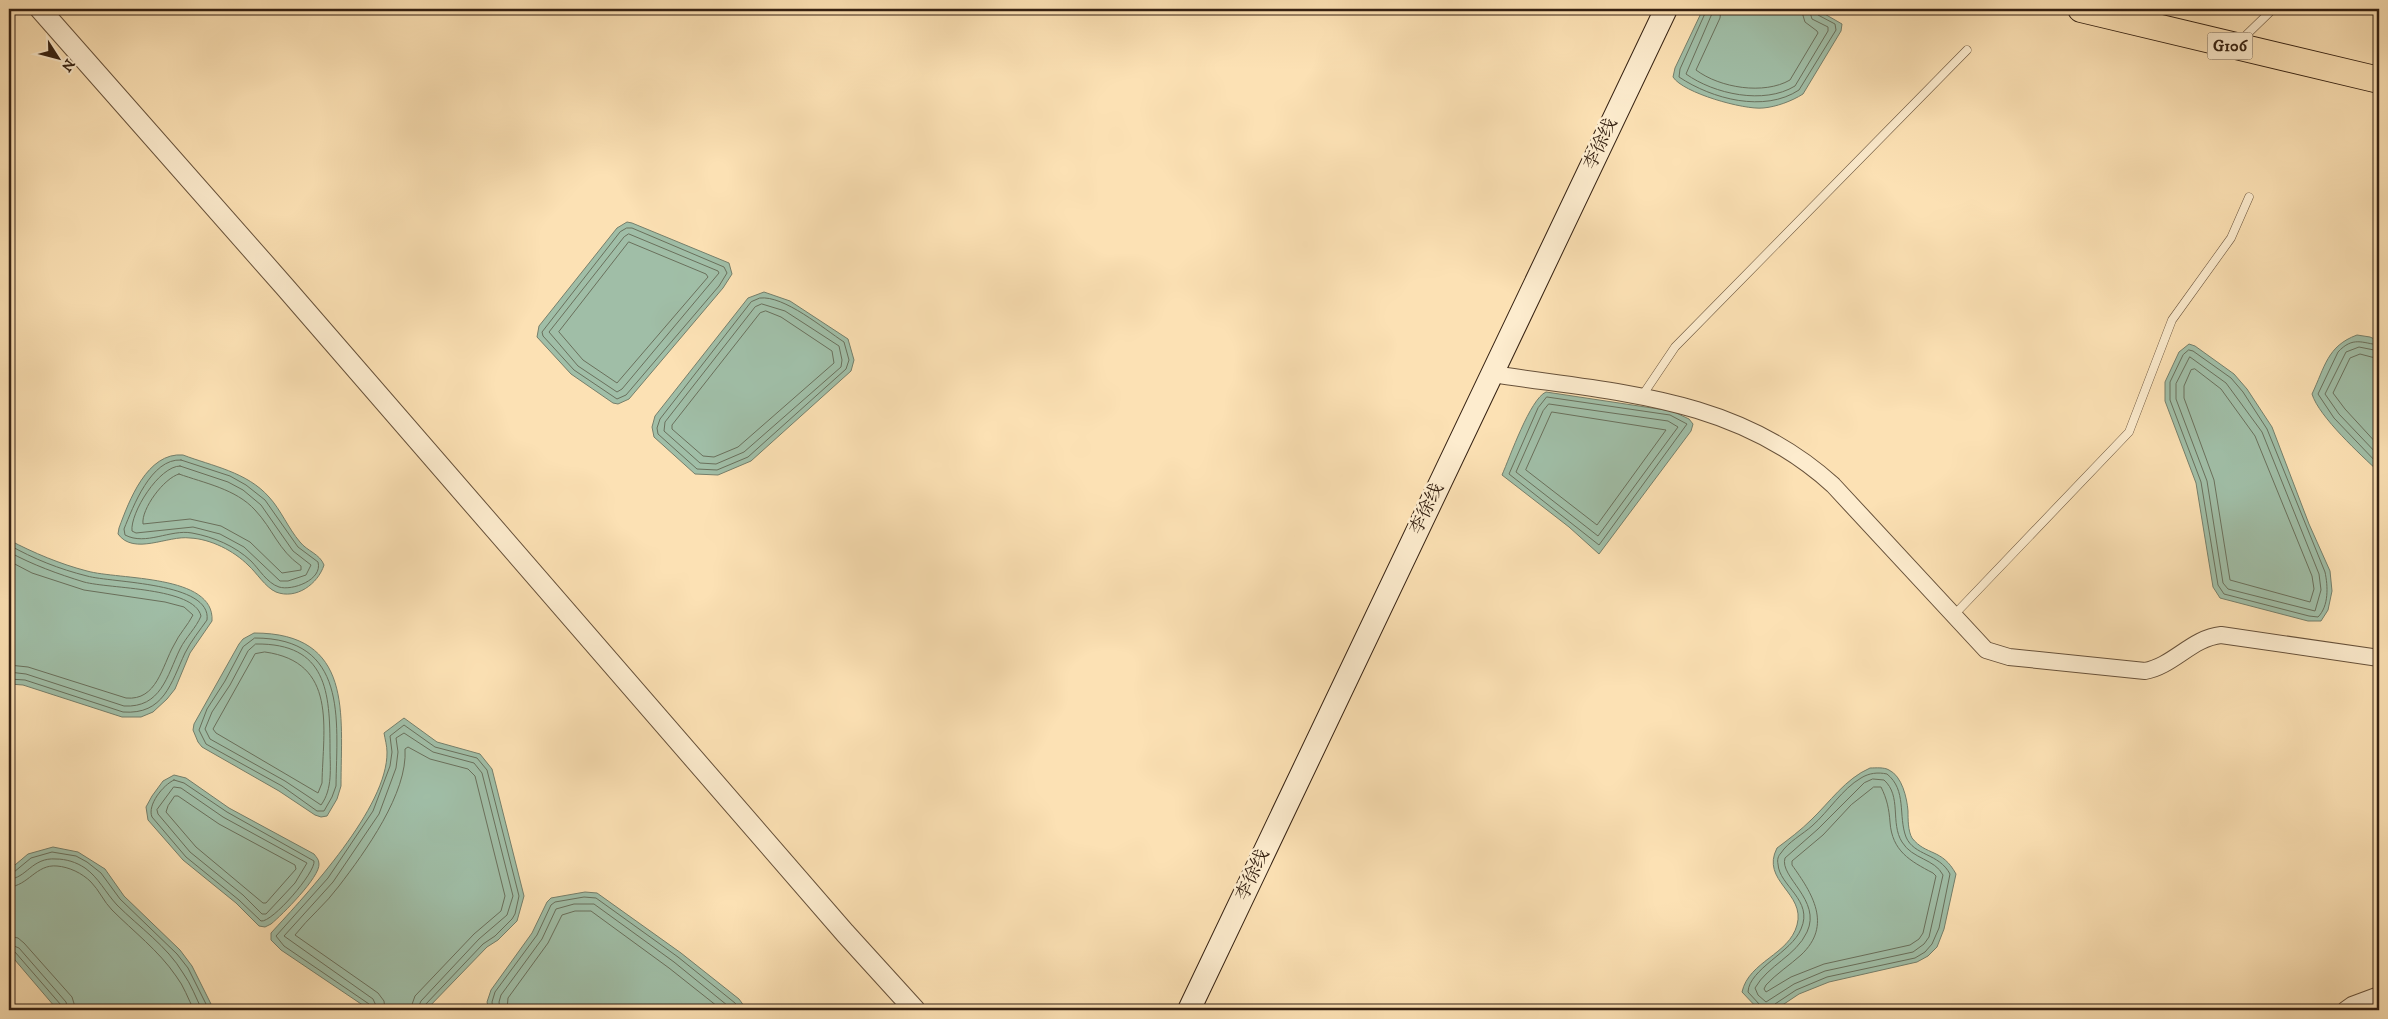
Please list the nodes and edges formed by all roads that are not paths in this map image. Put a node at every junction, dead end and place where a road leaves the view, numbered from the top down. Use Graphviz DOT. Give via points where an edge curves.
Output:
graph roads {
  1 [pos="40,9"];
  2 [pos="1666,9"];
  3 [pos="2080,9"];
  4 [pos="2274,9"];
  5 [pos="2234,47"];
  6 [pos="1967,50"];
  7 [pos="2379,80"];
  8 [pos="2249,197"];
  9 [pos="1492,374"];
  10 [pos="1642,396"];
  11 [pos="1954,615"];
  12 [pos="2379,658"];
  13 [pos="2379,996"];
  14 [pos="915,1010"];
  15 [pos="1189,1010"];
  16 [pos="2345,1010"];
  1 -- 14 [label="street"];
  2 -- 9 [label="main road, 李徐线"];
  3 -- 5 [label="highway, G106"];
  4 -- 5 [label="lane"];
  5 -- 7 [label="highway, G106"];
  6 -- 10 [label="lane" via="1675,347"];
  8 -- 11 [label="lane" via="2231,238 2172,320 2129,432"];
  9 -- 10 [label="street"];
  9 -- 15 [label="main road, 李徐线"];
  10 -- 11 [label="street" via="1709,412 1796,454 1833,485"];
  11 -- 12 [label="street" via="1986,650 2009,657 2135,670 2156,669 2205,638 2221,635"];
  13 -- 16 [label="street"];
}
